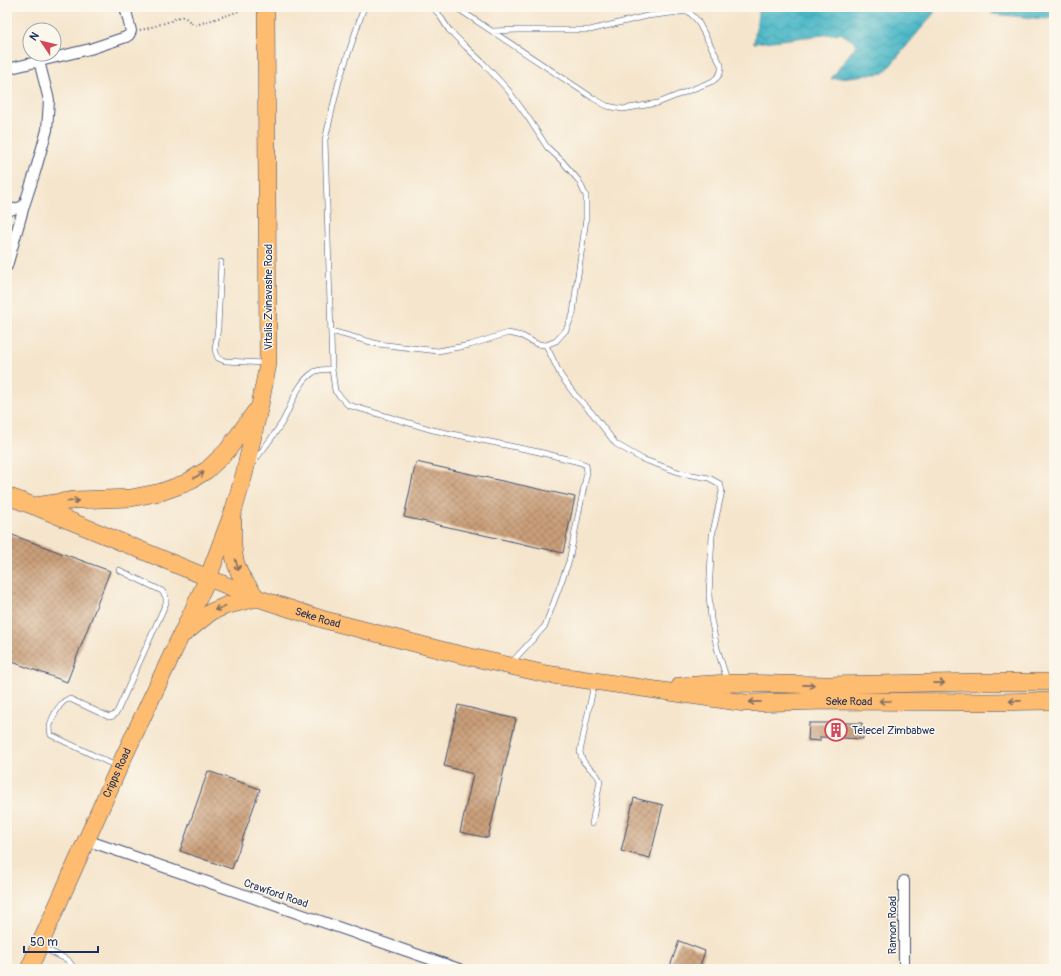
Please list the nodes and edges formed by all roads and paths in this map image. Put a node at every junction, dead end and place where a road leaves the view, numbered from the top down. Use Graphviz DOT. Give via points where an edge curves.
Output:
graph roads {
  1 [pos="125,7"];
  2 [pos="249,7"];
  3 [pos="266,7"];
  4 [pos="364,7"];
  5 [pos="432,7"];
  6 [pos="453,7"];
  7 [pos="131,31"];
  8 [pos="492,31"];
  9 [pos="62,55"];
  10 [pos="35,62"];
  11 [pos="39,62"];
  12 [pos="7,69"];
  13 [pos="24,206"];
  14 [pos="7,211"];
  15 [pos="221,262"];
  16 [pos="7,266"];
  17 [pos="330,331"];
  18 [pos="546,345"];
  19 [pos="268,364"];
  20 [pos="332,369"];
  21 [pos="260,405"];
  22 [pos="244,475"];
  23 [pos="7,496"];
  24 [pos="34,506"];
  25 [pos="233,512"];
  26 [pos="118,570"];
  27 [pos="208,578"];
  28 [pos="257,598"];
  29 [pos="182,636"];
  30 [pos="509,666"];
  31 [pos="595,681"];
  32 [pos="1054,682"];
  33 [pos="728,683"];
  34 [pos="644,688"];
  35 [pos="1054,700"];
  36 [pos="119,767"];
  37 [pos="592,824"];
  38 [pos="86,840"];
  39 [pos="904,881"];
  40 [pos="39,947"];
  41 [pos="29,969"];
  42 [pos="74,969"];
  43 [pos="459,969"];
  44 [pos="904,969"];
  1 -- 7 [label="street"];
  2 -- 7 [label="path" via="196,25 188,19 178,17 142,30"];
  3 -- 19 [label="main road, Vitalis Zvinavashe Road"];
  4 -- 17 [label="lane" via="339,81 325,140"];
  5 -- 18 [label="lane" via="450,30 508,90 547,147 579,181 586,196 586,219 573,314 566,330 556,341"];
  6 -- 8 [label="lane"];
  7 -- 9 [label="street" via="126,37"];
  8 -- 8 [label="lane" via="593,98 607,106 623,109 658,103 713,81 721,71 721,65 697,20 688,12 647,16 590,30"];
  10 -- 12 [label="street"];
  11 -- 13 [label="street" via="49,100 48,130"];
  13 -- 14 [label="street"];
  13 -- 16 [label="street"];
  15 -- 19 [label="lane" via="215,350 218,358 225,361"];
  17 -- 18 [label="lane" via="378,344 438,351 470,345 508,333"];
  17 -- 20 [label="lane"];
  18 -- 33 [label="lane" via="561,376 616,444 642,459 682,473 709,478 720,484 722,491 712,536 709,595 710,619"];
  19 -- 21 [label="main road, Vitalis Zvinavashe Road"];
  20 -- 22 [label="lane" via="315,371 305,379 283,421"];
  20 -- 30 [label="lane" via="335,391 348,405 433,430 539,452 586,465 587,472 569,561 545,626"];
  21 -- 22 [label="main road, Vitalis Zvinavashe Road"];
  24 -- 21 [label="main road, one-way" via="75,500 131,498 161,492 186,483 207,470 227,451"];
  22 -- 25 [label="main road, Vitalis Zvinavashe Road"];
  23 -- 24 [label="main road, Seke Road"];
  24 -- 27 [label="main road, Seke Road"];
  25 -- 27 [label="main road, Vitalis Zvinavashe Road"];
  25 -- 28 [label="main road, one-way" via="232,539 235,560 239,573"];
  26 -- 36 [label="lane" via="162,591 166,603 117,712 109,717 66,699 60,704 50,726 51,735"];
  27 -- 28 [label="main road, Seke Road"];
  27 -- 29 [label="main road, Cripps Road"];
  28 -- 29 [label="main road, one-way" via="211,612"];
  28 -- 30 [label="main road, Seke Road" via="325,620"];
  29 -- 36 [label="main road, Cripps Road"];
  30 -- 31 [label="main road, Seke Road"];
  31 -- 34 [label="main road, Seke Road"];
  31 -- 37 [label="lane" via="580,752 583,763 600,781"];
  33 -- 32 [label="main road, Seke Road, one-way" via="828,685"];
  33 -- 34 [label="main road, Seke Road"];
  35 -- 34 [label="main road, Seke Road, one-way" via="746,703"];
  36 -- 38 [label="main road, Cripps Road"];
  38 -- 40 [label="main road, Cripps Road"];
  38 -- 43 [label="street, Crawford Road"];
  39 -- 44 [label="street, Ramon Road"];
  40 -- 41 [label="main road, Cripps Road"];
  40 -- 42 [label="lane" via="68,960"];
}
